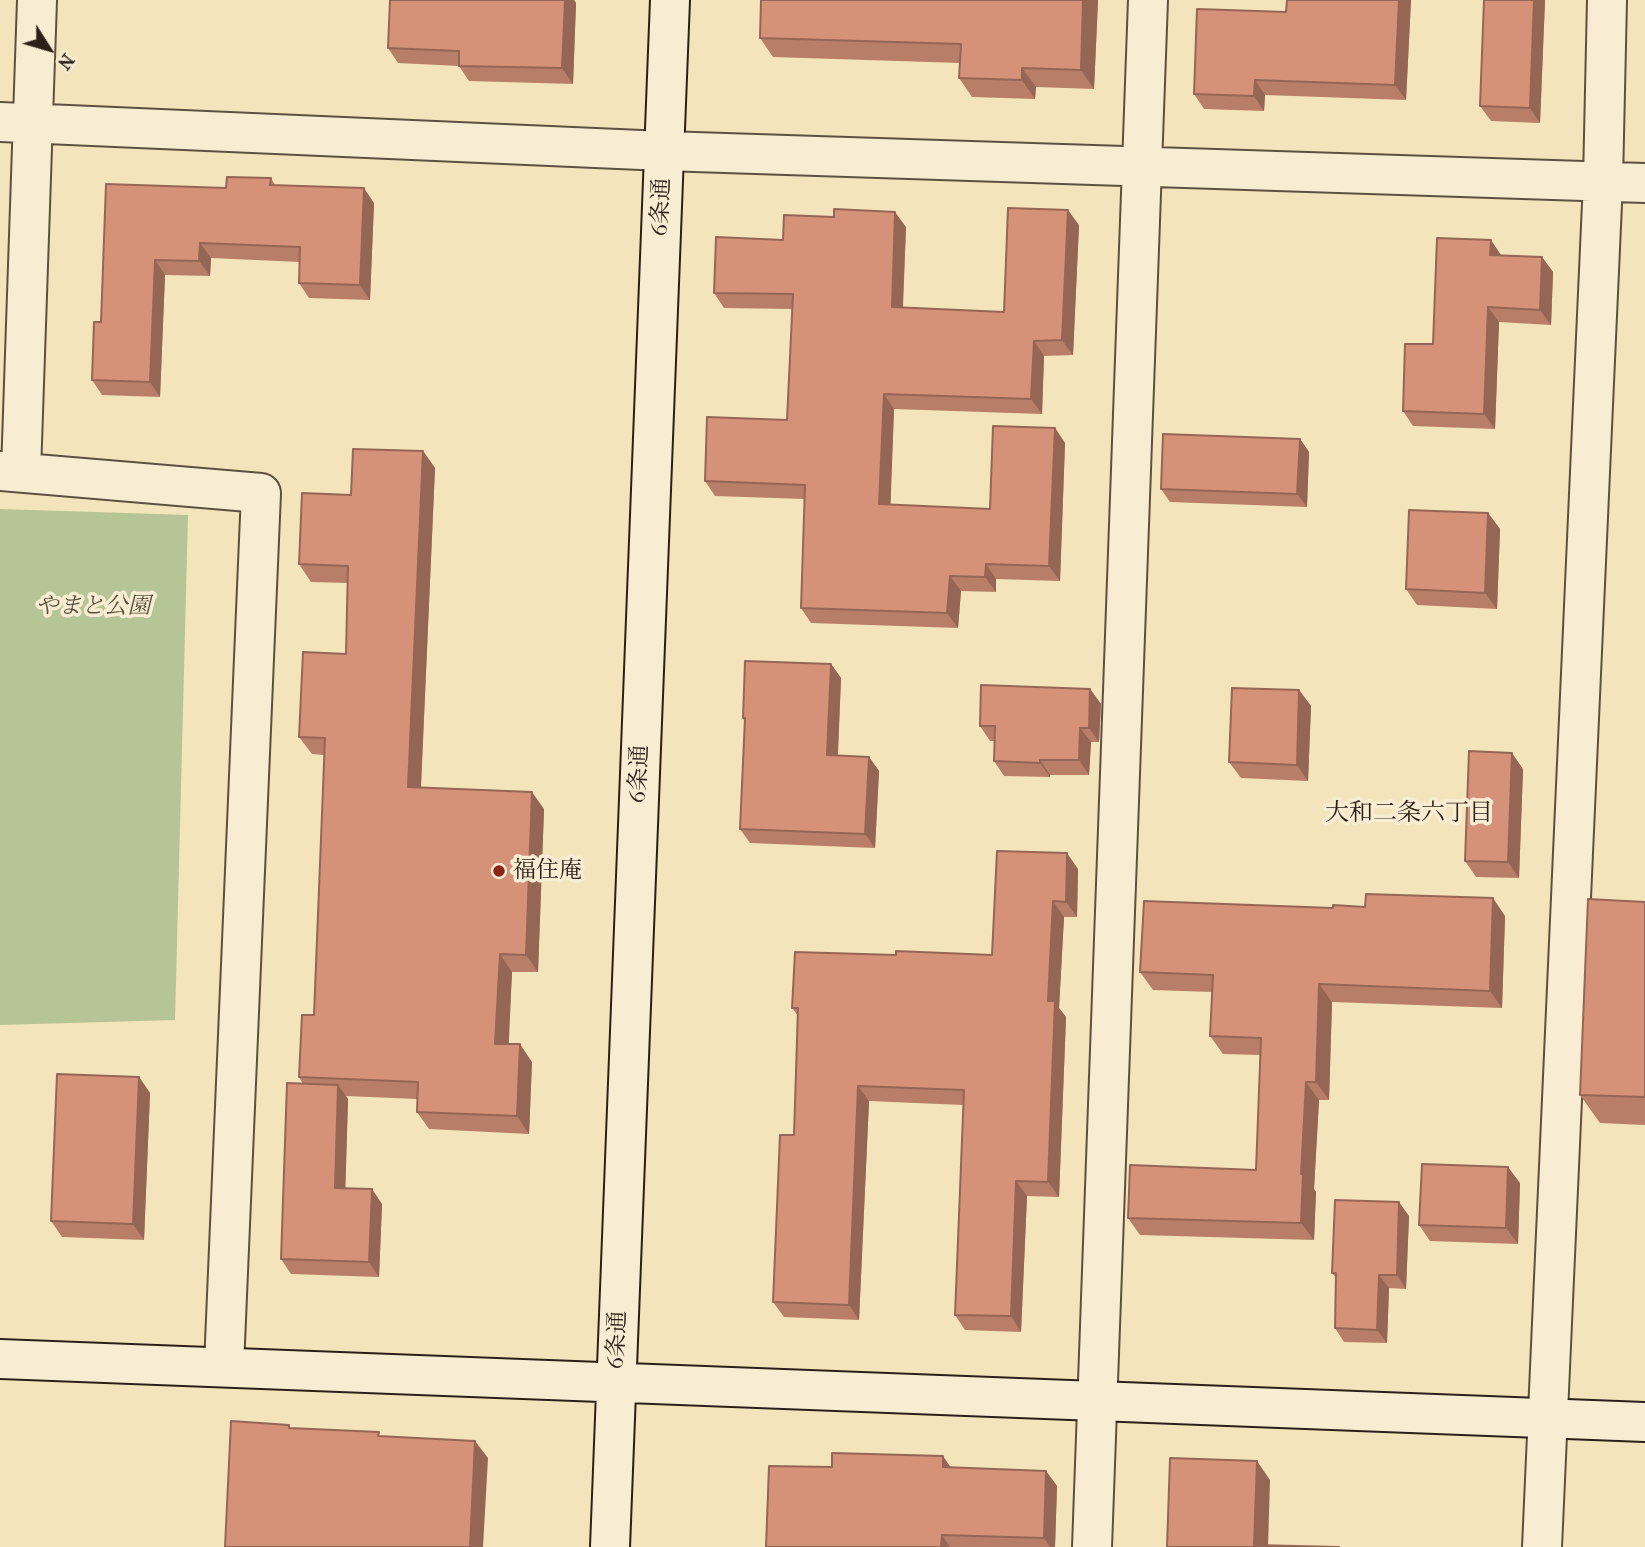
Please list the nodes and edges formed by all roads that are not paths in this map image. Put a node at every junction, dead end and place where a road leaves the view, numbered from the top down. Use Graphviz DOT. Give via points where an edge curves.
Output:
graph roads {
  1 [pos="37,0"];
  2 [pos="670,0"];
  3 [pos="1148,0"];
  4 [pos="1608,0"];
  5 [pos="16,123"];
  6 [pos="664,151"];
  7 [pos="1141,166"];
  8 [pos="1603,181"];
  9 [pos="1645,183"];
  10 [pos="10,471"];
  11 [pos="0,1359"];
  12 [pos="224,1366"];
  13 [pos="617,1380"];
  14 [pos="1098,1402"];
  15 [pos="1547,1419"];
  16 [pos="1645,1422"];
  17 [pos="610,1547"];
  18 [pos="1092,1547"];
  19 [pos="1542,1547"];
  1 -- 5 [label="street"];
  2 -- 6 [label="street, 6条通"];
  3 -- 7 [label="street"];
  4 -- 8 [label="street"];
  5 -- 6 [label="street"];
  5 -- 10 [label="street"];
  6 -- 7 [label="street"];
  6 -- 13 [label="street, 6条通"];
  7 -- 8 [label="street"];
  7 -- 14 [label="street"];
  8 -- 9 [label="street"];
  8 -- 15 [label="street"];
  10 -- 12 [label="street" via="261,493"];
  11 -- 12 [label="street"];
  12 -- 13 [label="street"];
  13 -- 14 [label="street"];
  13 -- 17 [label="street, 6条通"];
  14 -- 15 [label="street"];
  14 -- 18 [label="street"];
  15 -- 16 [label="street"];
  15 -- 19 [label="street"];
}
